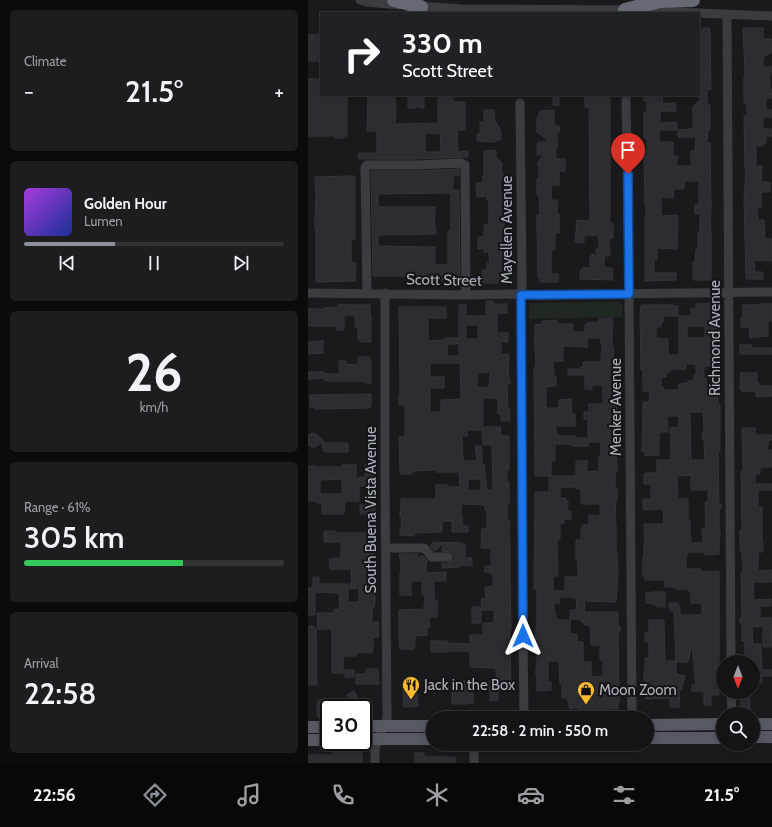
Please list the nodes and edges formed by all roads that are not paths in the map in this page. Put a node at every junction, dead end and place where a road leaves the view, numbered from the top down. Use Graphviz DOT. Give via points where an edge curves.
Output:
graph roads {
  1 [pos="360,0"];
  2 [pos="394,0"];
  3 [pos="694,0"];
  4 [pos="421,7"];
  5 [pos="625,11"];
  6 [pos="659,12"];
  7 [pos="700,13"];
  8 [pos="727,14"];
  9 [pos="772,16"];
  10 [pos="626,96"];
  11 [pos="520,103"];
  12 [pos="729,292"];
  13 [pos="772,292"];
  14 [pos="308,293"];
  15 [pos="367,293"];
  16 [pos="385,293"];
  17 [pos="629,294"];
  18 [pos="466,295"];
  19 [pos="521,295"];
  20 [pos="386,548"];
  21 [pos="448,557"];
  22 [pos="731,655"];
  23 [pos="524,711"];
  24 [pos="632,711"];
  25 [pos="716,724"];
  26 [pos="760,724"];
  27 [pos="772,724"];
  28 [pos="654,725"];
  29 [pos="690,725"];
  30 [pos="372,726"];
  31 [pos="384,726"];
  32 [pos="426,726"];
  33 [pos="308,727"];
  34 [pos="320,727"];
  35 [pos="654,731"];
  36 [pos="760,737"];
  37 [pos="772,737"];
  38 [pos="654,738"];
  39 [pos="716,738"];
  40 [pos="372,739"];
  41 [pos="378,739"];
  42 [pos="426,739"];
  43 [pos="308,740"];
  44 [pos="320,740"];
  45 [pos="474,751"];
  46 [pos="375,763"];
  47 [pos="474,763"];
  1 -- 4 [label="street"];
  2 -- 4 [label="highway"];
  3 -- 5 [label="highway" via="660,1"];
  4 -- 5 [label="street"];
  5 -- 6 [label="street"];
  7 -- 8 [label="street"];
  8 -- 9 [label="street"];
  8 -- 12 [label="street, Richmond Avenue"];
  10 -- 17 [label="street, Menker Avenue"];
  11 -- 19 [label="street, Mayellen Avenue"];
  12 -- 13 [label="street, Scott Street"];
  12 -- 17 [label="street, Scott Street"];
  12 -- 22 [label="street, Richmond Avenue"];
  14 -- 15 [label="street, Scott Street"];
  15 -- 16 [label="street, Scott Street"];
  15 -- 18 [label="street" via="367,165 461,163 465,165"];
  16 -- 18 [label="street, Scott Street"];
  16 -- 20 [label="street, South Buena Vista Avenue"];
  17 -- 19 [label="street, Scott Street"];
  17 -- 24 [label="street, Menker Avenue"];
  18 -- 19 [label="street, Scott Street"];
  19 -- 23 [label="street, Mayellen Avenue"];
  20 -- 21 [label="street" via="424,548 432,557"];
  20 -- 31 [label="street, South Buena Vista Avenue" via="388,718"];
  25 -- 29 [label="main road"];
  26 -- 27 [label="main road"];
  28 -- 29 [label="main road"];
  29 -- 35 [label="main road" via="680,729"];
  30 -- 31 [label="main road"];
  31 -- 32 [label="main road"];
  31 -- 41 [label="street, South Buena Vista Avenue"];
  33 -- 34 [label="main road"];
  36 -- 37 [label="main road"];
  38 -- 39 [label="main road"];
  40 -- 41 [label="main road"];
  41 -- 42 [label="main road"];
  41 -- 46 [label="street, South Buena Vista Avenue"];
  43 -- 44 [label="main road"];
  45 -- 47 [label="street"];
}
